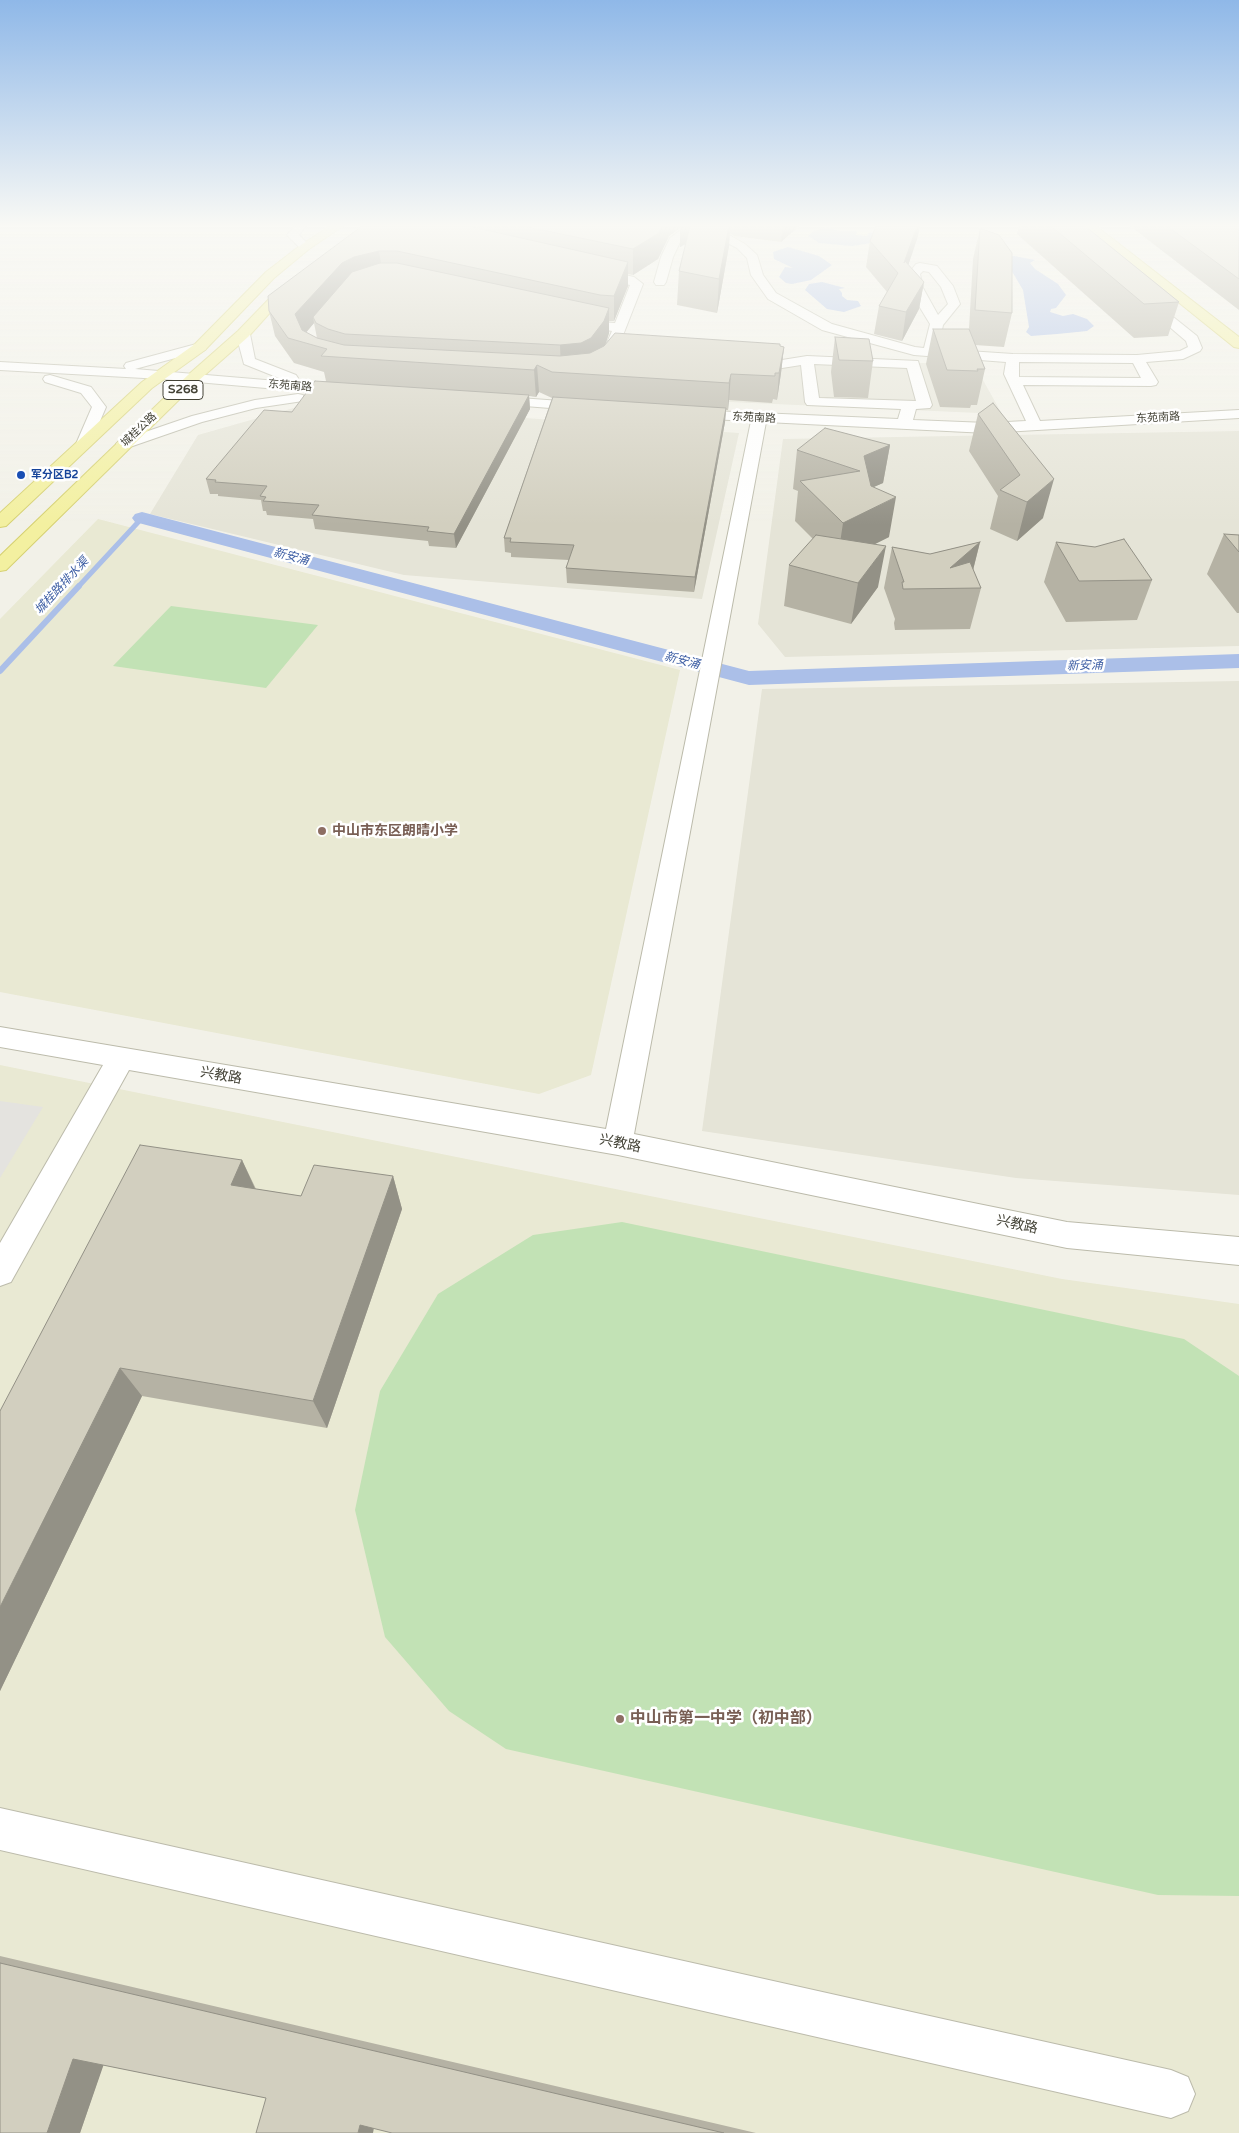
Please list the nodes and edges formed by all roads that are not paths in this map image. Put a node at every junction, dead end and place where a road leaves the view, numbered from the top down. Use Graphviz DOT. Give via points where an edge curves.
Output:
graph roads {
  1 [pos="221,326"];
  2 [pos="251,326"];
  3 [pos="598,326"];
  4 [pos="826,326"];
  5 [pos="938,326"];
  6 [pos="1176,326"];
  7 [pos="1215,326"];
  8 [pos="619,327"];
  9 [pos="243,334"];
  10 [pos="1239,344"];
  11 [pos="200,347"];
  12 [pos="930,352"];
  13 [pos="611,356"];
  14 [pos="1013,358"];
  15 [pos="1137,358"];
  16 [pos="807,360"];
  17 [pos="734,361"];
  18 [pos="0,366"];
  19 [pos="92,372"];
  20 [pos="0,374"];
  21 [pos="162,375"];
  22 [pos="44,377"];
  23 [pos="1014,381"];
  24 [pos="190,382"];
  25 [pos="147,385"];
  26 [pos="324,392"];
  27 [pos="363,395"];
  28 [pos="477,403"];
  29 [pos="910,405"];
  30 [pos="600,411"];
  31 [pos="1239,414"];
  32 [pos="674,416"];
  33 [pos="1239,421"];
  34 [pos="758,422"];
  35 [pos="904,424"];
  36 [pos="1035,425"];
  37 [pos="84,444"];
  38 [pos="124,444"];
  39 [pos="0,522"];
  40 [pos="0,566"];
  41 [pos="0,1037"];
  42 [pos="121,1059"];
  43 [pos="618,1143"];
  44 [pos="1239,1251"];
  45 [pos="0,1272"];
  46 [pos="0,1829"];
  47 [pos="1171,2094"];
  1 -- 11 [label="main road, S268"];
  2 -- 9 [label="main road, 城桂公路 / S268"];
  3 -- 8 [label="street"];
  4 -- 12 [label="street"];
  5 -- 12 [label="street"];
  6 -- 15 [label="street" via="1192,339 1194,348 1183,355"];
  7 -- 10 [label="main road"];
  8 -- 13 [label="street"];
  9 -- 24 [label="main road, 城桂公路 / S268"];
  9 -- 26 [label="street" via="249,360"];
  11 -- 19 [label="street" via="156,360"];
  11 -- 21 [label="main road, S268"];
  12 -- 14 [label="street"];
  14 -- 15 [label="street"];
  14 -- 23 [label="street" via="1011,374"];
  15 -- 23 [label="street" via="1151,382"];
  16 -- 17 [label="street" via="782,364"];
  16 -- 29 [label="street" via="812,402"];
  16 -- 29 [label="street" via="913,364 925,405"];
  18 -- 19 [label="street, 东苑南路"];
  19 -- 21 [label="street, 东苑南路"];
  20 -- 22 [label="street, 东苑南路"];
  21 -- 24 [label="street, 东苑南路"];
  21 -- 25 [label="main road, S268"];
  22 -- 25 [label="street, 东苑南路"];
  22 -- 37 [label="street" via="86,390 99,407"];
  23 -- 36 [label="street"];
  24 -- 25 [label="street, 东苑南路"];
  24 -- 26 [label="street, 东苑南路"];
  24 -- 38 [label="main road, 城桂公路 / S268"];
  25 -- 37 [label="main road, S268"];
  26 -- 27 [label="street, 东苑南路"];
  26 -- 38 [label="street" via="196,419"];
  28 -- 30 [label="street"];
  29 -- 35 [label="street"];
  31 -- 36 [label="street, 东苑南路"];
  32 -- 34 [label="street, 东苑南路"];
  33 -- 34 [label="street, 东苑南路" via="991,434"];
  34 -- 35 [label="street, 东苑南路"];
  34 -- 43 [label="street"];
  35 -- 36 [label="street, 东苑南路" via="987,428"];
  37 -- 39 [label="main road, S268"];
  38 -- 40 [label="main road, 城桂公路 / S268"];
  41 -- 42 [label="street, 兴教路"];
  42 -- 43 [label="street, 兴教路"];
  42 -- 45 [label="street"];
  43 -- 44 [label="street, 兴教路" via="1068,1235"];
  46 -- 47 [label="street"];
}
